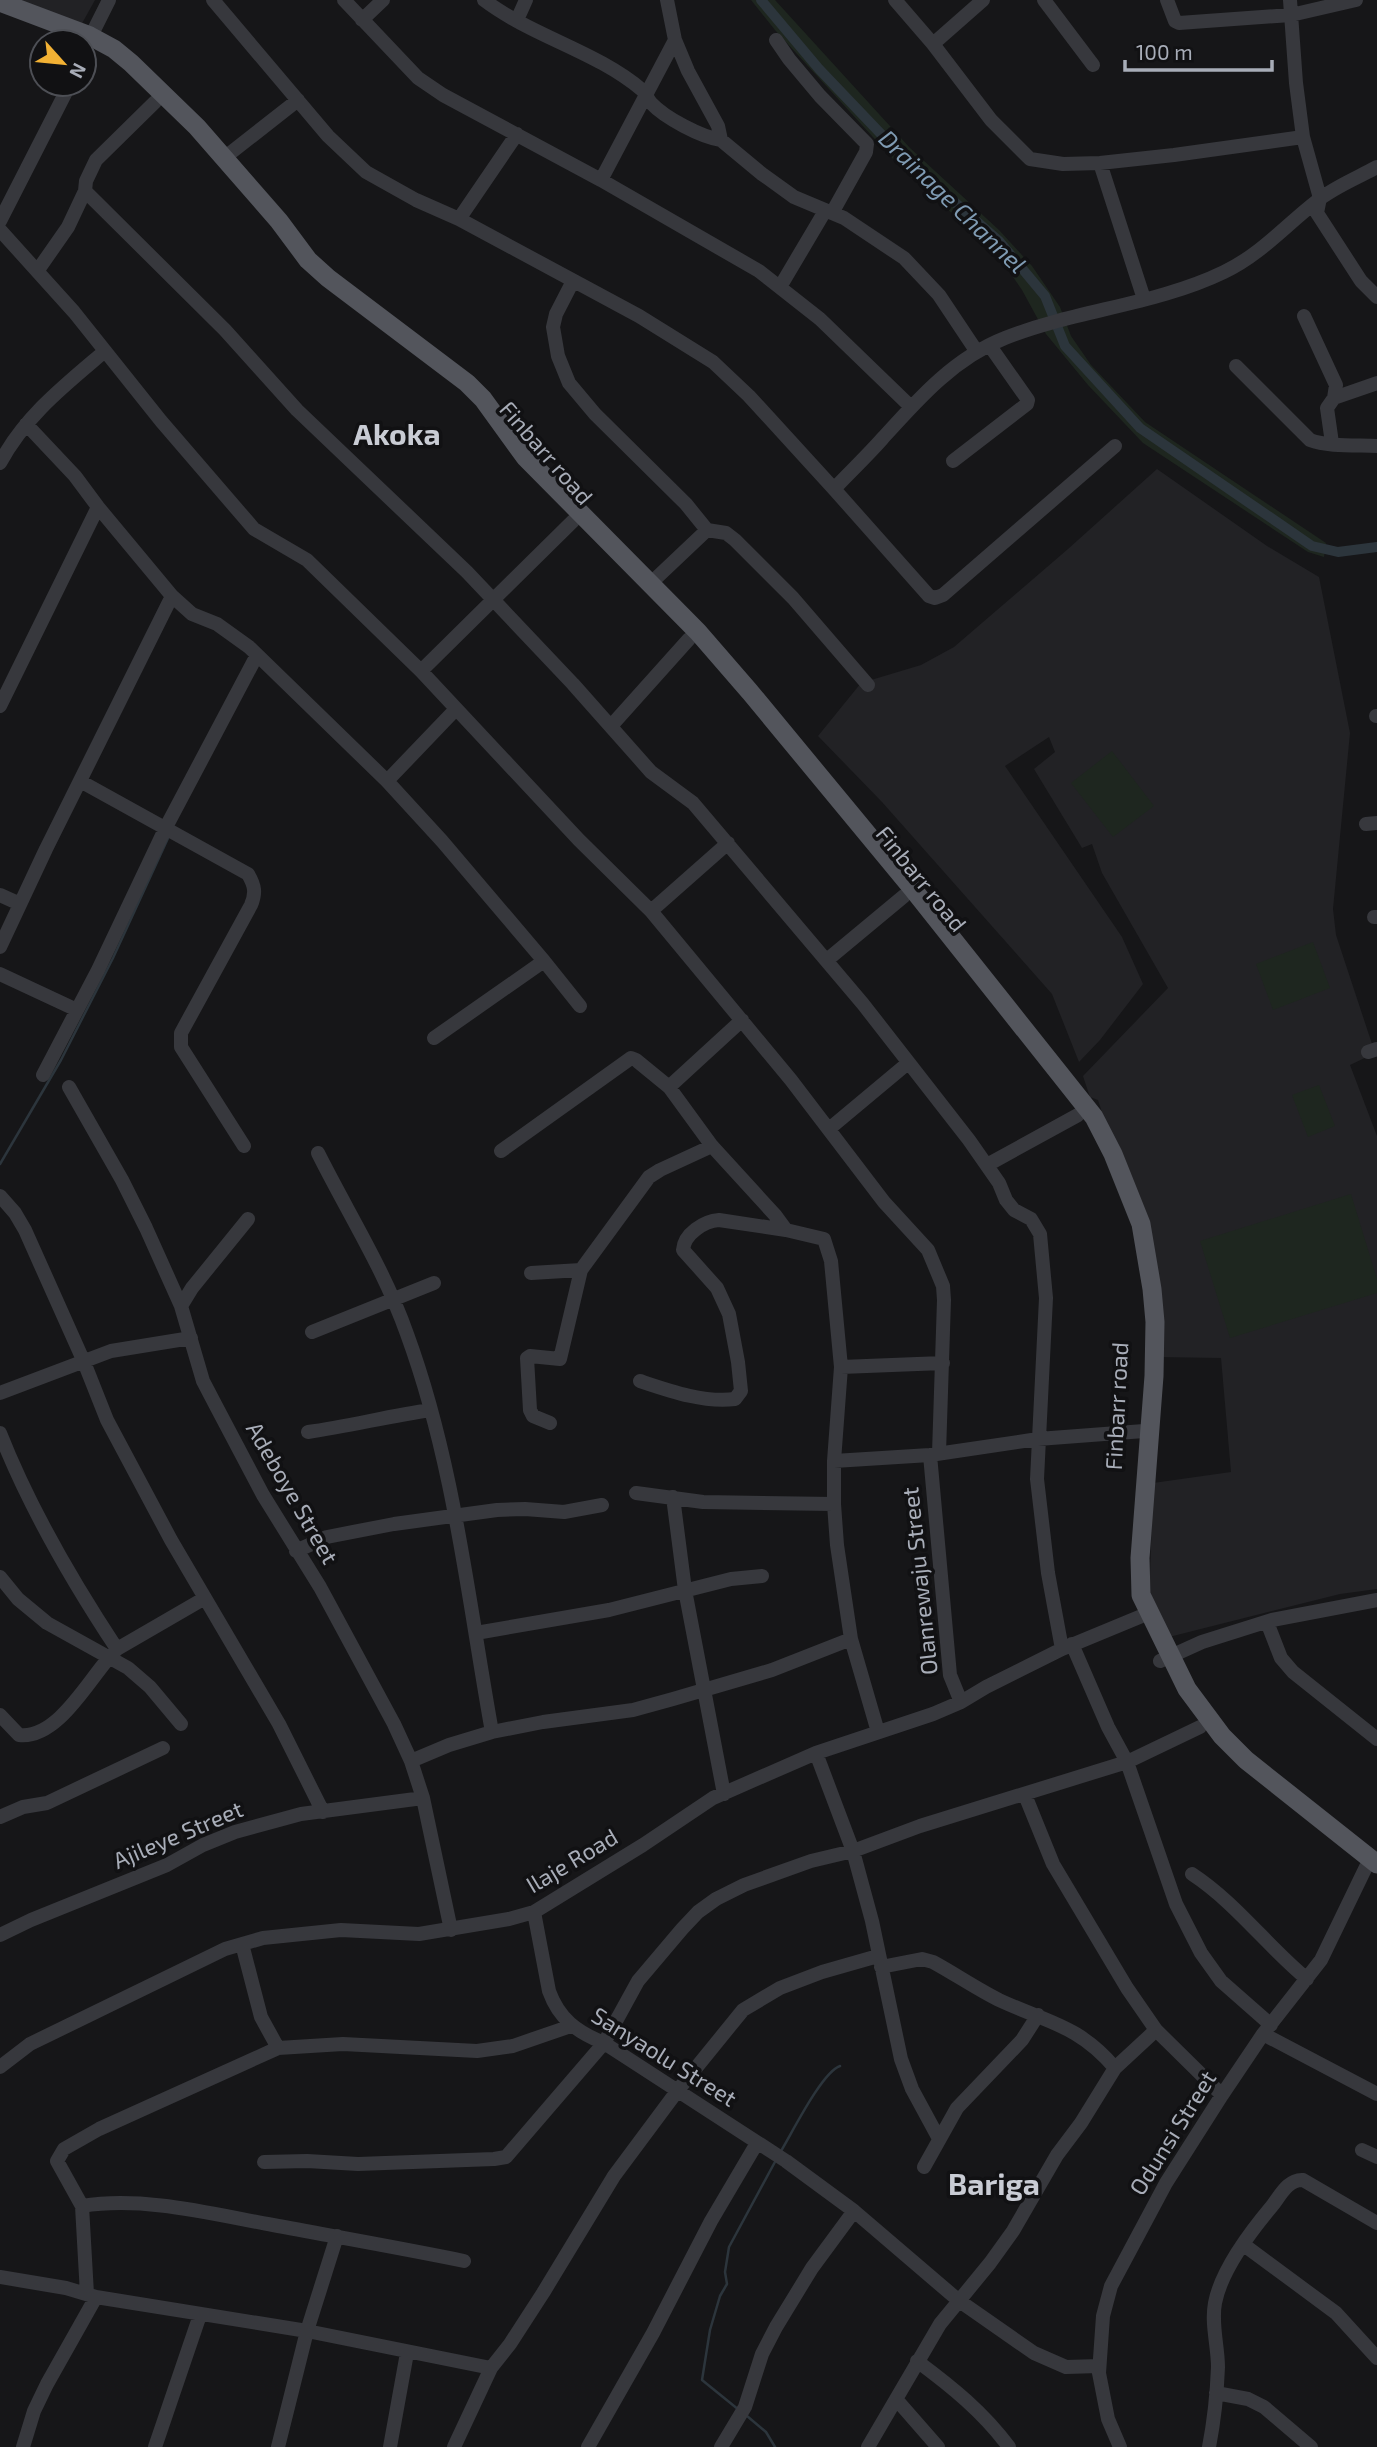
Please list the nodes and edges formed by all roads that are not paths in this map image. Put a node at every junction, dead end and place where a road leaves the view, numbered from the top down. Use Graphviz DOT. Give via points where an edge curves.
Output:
graph roads {
  1 [pos="109,0"];
  2 [pos="344,0"];
  3 [pos="383,0"];
  4 [pos="484,0"];
  5 [pos="526,0"];
  6 [pos="667,0"];
  7 [pos="895,0"];
  8 [pos="983,0"];
  9 [pos="1044,0"];
  10 [pos="1167,0"];
  11 [pos="1356,0"];
  12 [pos="216,1"];
  13 [pos="0,2"];
  14 [pos="1291,7"];
  15 [pos="0,11"];
  16 [pos="362,20"];
  17 [pos="517,20"];
  18 [pos="45,28"];
  19 [pos="54,28"];
  20 [pos="93,28"];
  21 [pos="675,40"];
  22 [pos="776,40"];
  23 [pos="933,44"];
  24 [pos="98,48"];
  25 [pos="110,53"];
  26 [pos="1093,65"];
  27 [pos="645,93"];
  28 [pos="62,98"];
  29 [pos="298,100"];
  30 [pos="155,102"];
  31 [pos="517,134"];
  32 [pos="1303,137"];
  33 [pos="721,141"];
  34 [pos="224,158"];
  35 [pos="1100,163"];
  36 [pos="1377,167"];
  37 [pos="601,180"];
  38 [pos="85,191"];
  39 [pos="1320,198"];
  40 [pos="828,212"];
  41 [pos="459,219"];
  42 [pos="0,221"];
  43 [pos="0,230"];
  44 [pos="38,270"];
  45 [pos="573,281"];
  46 [pos="780,287"];
  47 [pos="1377,297"];
  48 [pos="1144,299"];
  49 [pos="1304,316"];
  50 [pos="984,349"];
  51 [pos="105,351"];
  52 [pos="1236,366"];
  53 [pos="1377,383"];
  54 [pos="1334,398"];
  55 [pos="911,406"];
  56 [pos="26,424"];
  57 [pos="1332,443"];
  58 [pos="1115,446"];
  59 [pos="1377,446"];
  60 [pos="953,461"];
  61 [pos="0,463"];
  62 [pos="834,489"];
  63 [pos="98,507"];
  64 [pos="572,521"];
  65 [pos="707,530"];
  66 [pos="651,583"];
  67 [pos="172,596"];
  68 [pos="493,600"];
  69 [pos="689,639"];
  70 [pos="257,655"];
  71 [pos="421,671"];
  72 [pos="868,685"];
  73 [pos="745,695"];
  74 [pos="0,706"];
  75 [pos="455,710"];
  76 [pos="611,726"];
  77 [pos="80,781"];
  78 [pos="387,781"];
  79 [pos="170,832"];
  80 [pos="728,843"];
  81 [pos="0,895"];
  82 [pos="904,896"];
  83 [pos="20,904"];
  84 [pos="651,911"];
  85 [pos="0,947"];
  86 [pos="827,960"];
  87 [pos="544,961"];
  88 [pos="0,974"];
  89 [pos="580,1006"];
  90 [pos="77,1010"];
  91 [pos="742,1020"];
  92 [pos="434,1038"];
  93 [pos="908,1063"];
  94 [pos="43,1074"];
  95 [pos="69,1087"];
  96 [pos="669,1087"];
  97 [pos="1079,1115"];
  98 [pos="829,1129"];
  99 [pos="244,1146"];
  100 [pos="712,1146"];
  101 [pos="500,1151"];
  102 [pos="317,1153"];
  103 [pos="987,1165"];
  104 [pos="0,1196"];
  105 [pos="248,1219"];
  106 [pos="786,1230"];
  107 [pos="581,1270"];
  108 [pos="531,1273"];
  109 [pos="434,1283"];
  110 [pos="393,1299"];
  111 [pos="181,1307"];
  112 [pos="312,1332"];
  113 [pos="191,1338"];
  114 [pos="84,1362"];
  115 [pos="943,1363"];
  116 [pos="841,1367"];
  117 [pos="640,1381"];
  118 [pos="0,1393"];
  119 [pos="430,1410"];
  120 [pos="550,1423"];
  121 [pos="1144,1431"];
  122 [pos="308,1432"];
  123 [pos="0,1433"];
  124 [pos="1038,1439"];
  125 [pos="934,1454"];
  126 [pos="834,1461"];
  127 [pos="636,1493"];
  128 [pos="673,1497"];
  129 [pos="602,1504"];
  130 [pos="834,1504"];
  131 [pos="456,1517"];
  132 [pos="296,1550"];
  133 [pos="762,1576"];
  134 [pos="0,1577"];
  135 [pos="685,1590"];
  136 [pos="205,1598"];
  137 [pos="1377,1600"];
  138 [pos="1143,1616"];
  139 [pos="1267,1622"];
  140 [pos="476,1633"];
  141 [pos="851,1639"];
  142 [pos="1067,1646"];
  143 [pos="113,1652"];
  144 [pos="1165,1658"];
  145 [pos="703,1690"];
  146 [pos="961,1702"];
  147 [pos="0,1715"];
  148 [pos="181,1724"];
  149 [pos="1200,1727"];
  150 [pos="492,1732"];
  151 [pos="878,1732"];
  152 [pos="1377,1739"];
  153 [pos="163,1748"];
  154 [pos="816,1753"];
  155 [pos="411,1761"];
  156 [pos="1127,1762"];
  157 [pos="724,1794"];
  158 [pos="1025,1795"];
  159 [pos="423,1798"];
  160 [pos="323,1812"];
  161 [pos="0,1817"];
  162 [pos="853,1851"];
  163 [pos="1373,1869"];
  164 [pos="1192,1874"];
  165 [pos="534,1912"];
  166 [pos="451,1930"];
  167 [pos="0,1935"];
  168 [pos="242,1944"];
  169 [pos="879,1961"];
  170 [pos="1307,1979"];
  171 [pos="1038,2015"];
  172 [pos="571,2026"];
  173 [pos="1156,2030"];
  174 [pos="1267,2030"];
  175 [pos="604,2043"];
  176 [pos="278,2048"];
  177 [pos="1,2063"];
  178 [pos="1115,2068"];
  179 [pos="678,2090"];
  180 [pos="1377,2094"];
  181 [pos="1222,2095"];
  182 [pos="938,2137"];
  183 [pos="761,2146"];
  184 [pos="1362,2150"];
  185 [pos="1377,2157"];
  186 [pos="264,2162"];
  187 [pos="924,2167"];
  188 [pos="82,2206"];
  189 [pos="854,2211"];
  190 [pos="1377,2223"];
  191 [pos="337,2236"];
  192 [pos="1244,2245"];
  193 [pos="464,2261"];
  194 [pos="0,2277"];
  195 [pos="92,2295"];
  196 [pos="958,2300"];
  197 [pos="200,2315"];
  198 [pos="307,2331"];
  199 [pos="407,2353"];
  200 [pos="1377,2358"];
  201 [pos="917,2361"];
  202 [pos="1099,2366"];
  203 [pos="491,2368"];
  204 [pos="1216,2393"];
  205 [pos="896,2399"];
  206 [pos="23,2447"];
  207 [pos="155,2447"];
  208 [pos="278,2447"];
  209 [pos="390,2447"];
  210 [pos="454,2447"];
  211 [pos="588,2447"];
  212 [pos="721,2447"];
  213 [pos="868,2447"];
  214 [pos="938,2447"];
  215 [pos="1009,2447"];
  216 [pos="1120,2447"];
  217 [pos="1209,2447"];
  218 [pos="1311,2447"];
  1 -- 20 [label="street"];
  2 -- 16 [label="street"];
  3 -- 16 [label="street"];
  4 -- 17 [label="street"];
  5 -- 17 [label="street"];
  6 -- 21 [label="street"];
  7 -- 23 [label="street"];
  8 -- 23 [label="street"];
  9 -- 26 [label="street"];
  10 -- 14 [label="street" via="1175,21 1201,22"];
  11 -- 14 [label="street"];
  12 -- 29 [label="street"];
  13 -- 19 [label="main road"];
  14 -- 32 [label="street"];
  15 -- 18 [label="main road"];
  16 -- 31 [label="street" via="418,78"];
  17 -- 27 [label="street" via="621,75"];
  21 -- 27 [label="street"];
  21 -- 33 [label="street"];
  22 -- 40 [label="street" via="820,96 867,144"];
  23 -- 35 [label="street" via="991,120 1030,159"];
  24 -- 25 [label="main road"];
  25 -- 30 [label="main road, Finbarr road"];
  25 -- 34 [label="main road, Finbarr road" via="176,106"];
  27 -- 33 [label="street" via="648,101 668,116"];
  27 -- 37 [label="street"];
  28 -- 42 [label="street"];
  29 -- 34 [label="street"];
  29 -- 41 [label="street" via="366,172"];
  30 -- 38 [label="street" via="96,160"];
  30 -- 64 [label="main road, Finbarr road" via="270,227 299,266 459,391 516,463"];
  31 -- 37 [label="street"];
  31 -- 41 [label="street"];
  32 -- 35 [label="street"];
  32 -- 39 [label="street"];
  33 -- 40 [label="street" via="794,197"];
  34 -- 66 [label="main road, Finbarr road" via="308,260 467,383 525,457"];
  35 -- 48 [label="street"];
  36 -- 39 [label="street"];
  37 -- 46 [label="street"];
  38 -- 44 [label="street" via="68,227"];
  38 -- 68 [label="street" via="225,330 297,410"];
  39 -- 47 [label="street" via="1317,213 1361,281"];
  39 -- 48 [label="street" via="1241,264"];
  40 -- 46 [label="street"];
  40 -- 50 [label="street" via="904,258"];
  41 -- 45 [label="street"];
  43 -- 44 [label="street, Olanrewaju Street"];
  44 -- 51 [label="street, Olanrewaju Street"];
  45 -- 62 [label="street" via="713,362"];
  45 -- 65 [label="street" via="553,327 569,383"];
  46 -- 55 [label="street" via="853,348"];
  48 -- 50 [label="street" via="1048,324"];
  49 -- 54 [label="street" via="1332,373"];
  50 -- 55 [label="street" via="950,370"];
  50 -- 60 [label="street" via="1027,404"];
  51 -- 56 [label="street"];
  51 -- 71 [label="street, Olanrewaju Street" via="254,529 307,560"];
  52 -- 57 [label="street" via="1310,440"];
  53 -- 54 [label="street"];
  54 -- 57 [label="street" via="1327,408"];
  55 -- 62 [label="street"];
  56 -- 61 [label="street"];
  56 -- 63 [label="street" via="75,475"];
  57 -- 59 [label="street"];
  58 -- 62 [label="street" via="986,560 935,597 920,588"];
  63 -- 67 [label="street"];
  63 -- 74 [label="street"];
  64 -- 68 [label="street"];
  64 -- 69 [label="main road, Finbarr road"];
  65 -- 66 [label="street"];
  65 -- 72 [label="street" via="726,533 735,540 793,598"];
  66 -- 73 [label="main road, Finbarr road" via="698,632"];
  67 -- 70 [label="street"];
  67 -- 77 [label="street"];
  68 -- 71 [label="street"];
  68 -- 76 [label="street"];
  69 -- 73 [label="main road, Finbarr road"];
  69 -- 76 [label="street"];
  70 -- 78 [label="street"];
  70 -- 79 [label="street"];
  71 -- 75 [label="street, Olanrewaju Street"];
  73 -- 82 [label="main road, Finbarr road"];
  73 -- 138 [label="main road, Finbarr road" via="904,878 1094,1117 1118,1164 1141,1224 1155,1322 1139,1587"];
  75 -- 78 [label="street"];
  75 -- 84 [label="street, Olanrewaju Street"];
  76 -- 80 [label="street" via="651,772 693,803"];
  77 -- 79 [label="street"];
  77 -- 83 [label="street"];
  78 -- 87 [label="street"];
  79 -- 90 [label="street"];
  79 -- 99 [label="street" via="248,874 255,888 251,905 180,1039 180,1047"];
  80 -- 84 [label="street"];
  80 -- 86 [label="street"];
  81 -- 83 [label="street"];
  82 -- 86 [label="street"];
  82 -- 97 [label="main road, Finbarr road"];
  83 -- 85 [label="street"];
  84 -- 91 [label="street, Olanrewaju Street"];
  86 -- 93 [label="street"];
  87 -- 89 [label="street"];
  87 -- 92 [label="street"];
  88 -- 90 [label="street"];
  90 -- 94 [label="street"];
  91 -- 96 [label="street"];
  91 -- 98 [label="street, Olanrewaju Street"];
  93 -- 98 [label="street"];
  93 -- 103 [label="street"];
  95 -- 111 [label="street, Adeboye Street" via="122,1180"];
  96 -- 100 [label="street"];
  96 -- 101 [label="street" via="631,1058"];
  97 -- 103 [label="street"];
  97 -- 121 [label="main road, Finbarr road" via="1115,1187 1137,1258 1145,1321"];
  98 -- 115 [label="street, Olanrewaju Street" via="884,1202 928,1250 943,1286"];
  100 -- 106 [label="street"];
  100 -- 107 [label="street" via="649,1177"];
  102 -- 110 [label="street"];
  103 -- 124 [label="street" via="1006,1200 1031,1219 1040,1234 1046,1298"];
  104 -- 114 [label="street" via="25,1230"];
  105 -- 111 [label="street"];
  106 -- 116 [label="street" via="820,1237 827,1244"];
  106 -- 117 [label="street" via="709,1221 682,1245 716,1288 729,1314 738,1363 738,1397 721,1400"];
  107 -- 108 [label="street"];
  107 -- 120 [label="street" via="561,1359 530,1356 526,1363 530,1410"];
  109 -- 110 [label="street"];
  110 -- 112 [label="street"];
  110 -- 119 [label="street"];
  111 -- 113 [label="street, Adeboye Street"];
  113 -- 114 [label="street" via="133,1346"];
  113 -- 132 [label="street, Adeboye Street" via="204,1381 262,1495"];
  114 -- 118 [label="street"];
  114 -- 136 [label="street" via="107,1420"];
  115 -- 116 [label="street"];
  115 -- 125 [label="street, Olanrewaju Street"];
  116 -- 126 [label="street"];
  119 -- 122 [label="street"];
  119 -- 131 [label="street"];
  121 -- 124 [label="street"];
  121 -- 138 [label="main road, Finbarr road" via="1128,1584 1129,1597"];
  123 -- 143 [label="street"];
  124 -- 125 [label="street"];
  124 -- 142 [label="street" via="1037,1479 1048,1573"];
  125 -- 126 [label="street"];
  125 -- 146 [label="street, Olanrewaju Street" via="950,1675"];
  126 -- 130 [label="street"];
  127 -- 128 [label="street"];
  128 -- 130 [label="street" via="703,1502"];
  128 -- 135 [label="street"];
  129 -- 131 [label="street" via="564,1512 516,1509"];
  130 -- 141 [label="street"];
  131 -- 132 [label="street" via="353,1530"];
  131 -- 140 [label="street"];
  132 -- 155 [label="street, Adeboye Street"];
  133 -- 135 [label="street"];
  134 -- 143 [label="street" via="47,1623 75,1640"];
  135 -- 140 [label="street" via="609,1610"];
  135 -- 145 [label="street"];
  136 -- 143 [label="street"];
  136 -- 160 [label="street" via="279,1724"];
  137 -- 139 [label="street"];
  138 -- 142 [label="street, Ilaje Road"];
  138 -- 144 [label="main road, Finbarr road"];
  139 -- 144 [label="street"];
  139 -- 152 [label="street" via="1281,1658 1293,1672"];
  140 -- 150 [label="street"];
  141 -- 145 [label="street" via="772,1670"];
  141 -- 151 [label="street"];
  142 -- 146 [label="street, Ilaje Road"];
  142 -- 156 [label="street"];
  143 -- 147 [label="street" via="76,1701 43,1728 19,1735"];
  143 -- 148 [label="street"];
  144 -- 149 [label="main road, Finbarr road"];
  144 -- 163 [label="main road, Finbarr road" via="1222,1736"];
  145 -- 150 [label="street" via="633,1710"];
  145 -- 157 [label="street"];
  146 -- 151 [label="street, Ilaje Road"];
  149 -- 156 [label="street"];
  149 -- 163 [label="main road, Finbarr road" via="1240,1766"];
  150 -- 155 [label="street"];
  151 -- 154 [label="street, Ilaje Road"];
  153 -- 161 [label="street" via="47,1803"];
  154 -- 157 [label="street, Ilaje Road"];
  154 -- 162 [label="street"];
  155 -- 159 [label="street, Adeboye Street"];
  156 -- 158 [label="street"];
  156 -- 174 [label="street" via="1176,1904 1200,1952"];
  157 -- 165 [label="street, Ilaje Road"];
  158 -- 162 [label="street"];
  158 -- 173 [label="street" via="1053,1864"];
  159 -- 160 [label="street, Ajileye Street"];
  159 -- 166 [label="street, Adeboye Street"];
  160 -- 167 [label="street, Ajileye Street" via="235,1832"];
  162 -- 169 [label="street"];
  162 -- 175 [label="street" via="744,1885 698,1912 638,1981"];
  163 -- 170 [label="street, Odunsi Street"];
  164 -- 170 [label="street" via="1224,1898"];
  165 -- 166 [label="street, Ilaje Road"];
  165 -- 172 [label="street, Sanyaolu Street" via="549,1991"];
  166 -- 168 [label="street, Ilaje Road" via="418,1934 341,1930"];
  168 -- 176 [label="street" via="261,2017"];
  168 -- 177 [label="street, Ilaje Road" via="30,2044"];
  169 -- 171 [label="street" via="933,1962 992,1996"];
  169 -- 179 [label="street" via="822,1972 780,1988 743,2010"];
  169 -- 182 [label="street" via="901,2059"];
  170 -- 174 [label="street, Odunsi Street"];
  171 -- 178 [label="street" via="1086,2040"];
  171 -- 182 [label="street" via="1022,2040 957,2108"];
  172 -- 175 [label="street, Sanyaolu Street"];
  172 -- 176 [label="street" via="513,2046 477,2051 343,2044"];
  173 -- 178 [label="street"];
  173 -- 181 [label="street"];
  174 -- 180 [label="street"];
  174 -- 181 [label="street, Odunsi Street"];
  175 -- 179 [label="street, Sanyaolu Street"];
  175 -- 186 [label="street" via="506,2157 358,2164"];
  176 -- 188 [label="street" via="64,2149 57,2161"];
  178 -- 196 [label="street" via="1013,2231"];
  179 -- 183 [label="street, Sanyaolu Street"];
  179 -- 203 [label="street" via="614,2176 544,2293"];
  181 -- 202 [label="street, Odunsi Street" via="1166,2183 1111,2286"];
  182 -- 187 [label="street"];
  183 -- 189 [label="street, Sanyaolu Street"];
  183 -- 211 [label="street" via="711,2221"];
  184 -- 185 [label="street"];
  188 -- 191 [label="street" via="143,2204"];
  188 -- 195 [label="street"];
  189 -- 196 [label="street, Sanyaolu Street"];
  189 -- 212 [label="street" via="776,2327 742,2413"];
  190 -- 192 [label="street" via="1296,2180 1255,2225"];
  191 -- 193 [label="street"];
  191 -- 198 [label="street"];
  192 -- 200 [label="street" via="1336,2313"];
  192 -- 204 [label="street" via="1215,2301"];
  194 -- 195 [label="street"];
  195 -- 197 [label="street"];
  195 -- 206 [label="street" via="43,2393"];
  196 -- 201 [label="street"];
  196 -- 202 [label="street, Sanyaolu Street" via="1045,2360 1066,2367"];
  197 -- 198 [label="street"];
  197 -- 207 [label="street"];
  198 -- 199 [label="street"];
  198 -- 208 [label="street"];
  199 -- 203 [label="street"];
  199 -- 209 [label="street"];
  201 -- 205 [label="street"];
  201 -- 215 [label="street" via="969,2401"];
  202 -- 216 [label="street, Odunsi Street" via="1105,2409"];
  203 -- 210 [label="street"];
  204 -- 217 [label="street"];
  204 -- 218 [label="street" via="1264,2407"];
  205 -- 213 [label="street"];
  205 -- 214 [label="street"];
}
